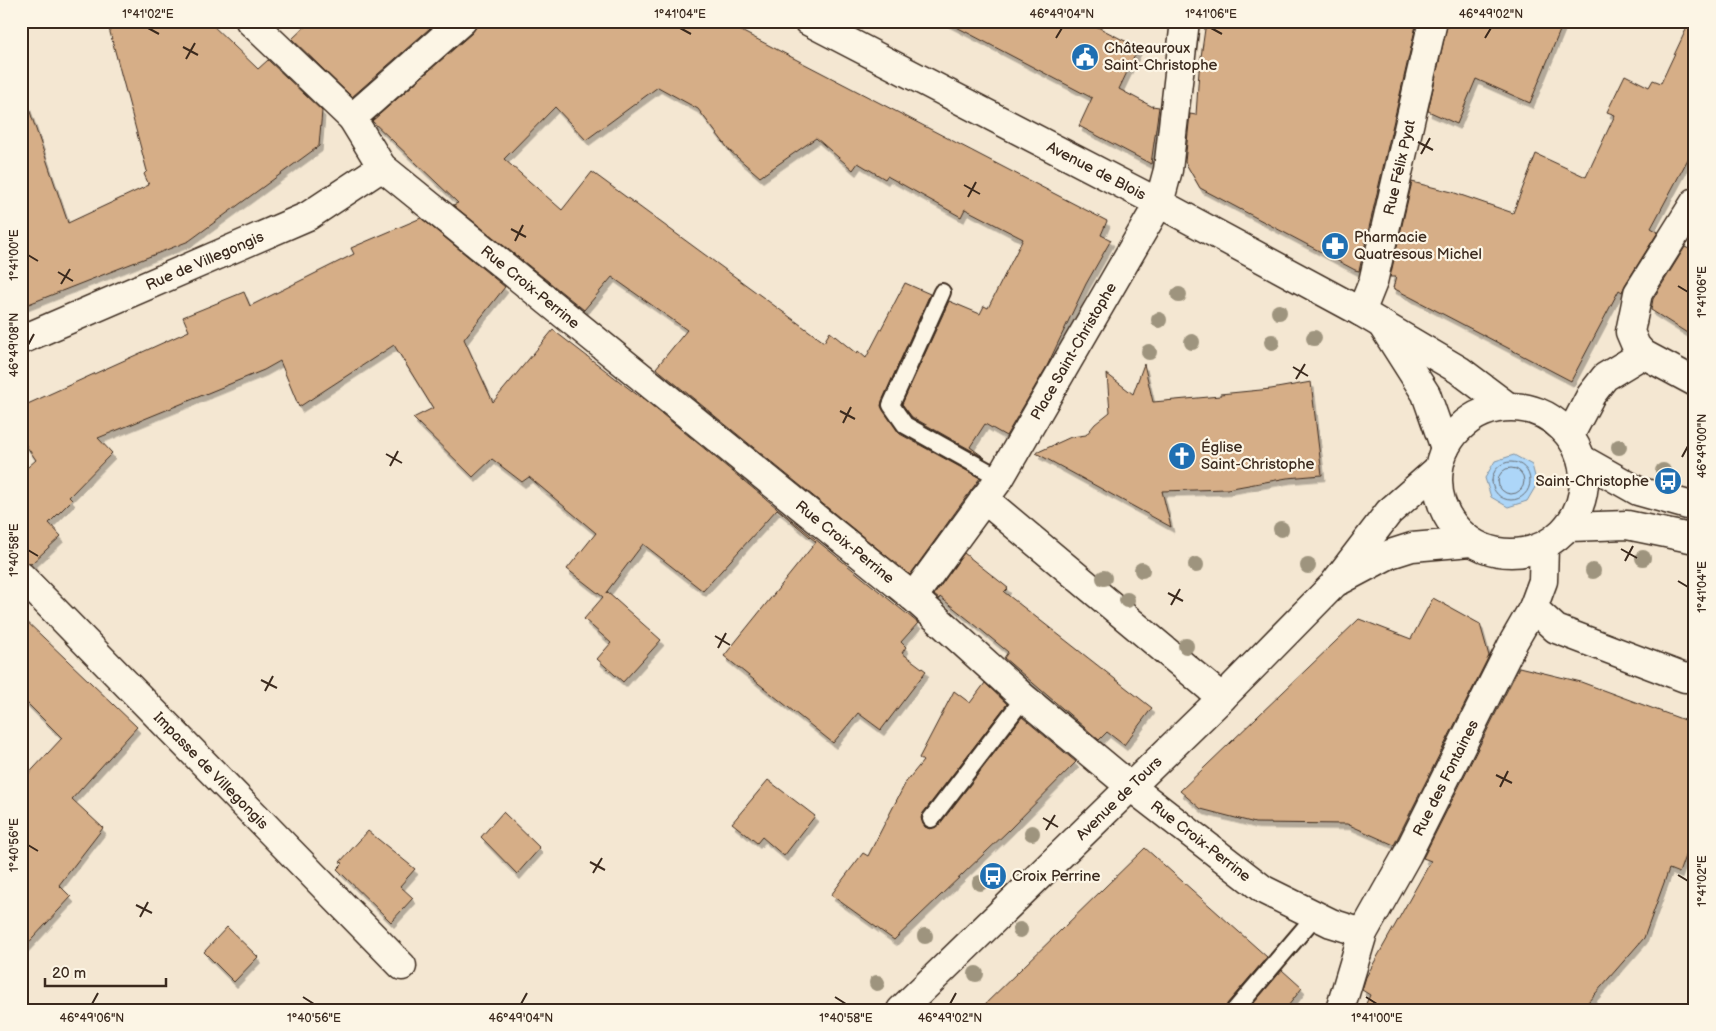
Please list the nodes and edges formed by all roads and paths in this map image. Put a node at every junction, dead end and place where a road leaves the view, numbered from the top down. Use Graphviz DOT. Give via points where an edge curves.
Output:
graph roads {
  1 [pos="250,21"];
  2 [pos="462,21"];
  3 [pos="808,21"];
  4 [pos="1186,21"];
  5 [pos="1433,21"];
  6 [pos="352,118"];
  7 [pos="382,167"];
  8 [pos="1695,202"];
  9 [pos="1159,203"];
  10 [pos="942,292"];
  11 [pos="1372,318"];
  12 [pos="21,340"];
  13 [pos="1643,354"];
  14 [pos="1695,382"];
  15 [pos="1507,406"];
  16 [pos="1570,435"];
  17 [pos="1442,458"];
  18 [pos="1582,460"];
  19 [pos="992,489"];
  20 [pos="1695,507"];
  21 [pos="1569,527"];
  22 [pos="1695,539"];
  23 [pos="1470,542"];
  24 [pos="1544,546"];
  25 [pos="21,576"];
  26 [pos="1333,585"];
  27 [pos="913,597"];
  28 [pos="1533,608"];
  29 [pos="1695,676"];
  30 [pos="1024,698"];
  31 [pos="1222,698"];
  32 [pos="1131,787"];
  33 [pos="931,819"];
  34 [pos="1316,915"];
  35 [pos="1363,933"];
  36 [pos="402,966"];
  37 [pos="901,1010"];
  38 [pos="1235,1010"];
  39 [pos="1340,1010"];
  1 -- 6 [label="street, Rue Croix-Perrine"];
  2 -- 6 [label="street"];
  3 -- 9 [label="street, Avenue de Blois"];
  4 -- 9 [label="street, Place Saint-Christophe" via="1168,170"];
  5 -- 11 [label="street, Rue Félix Pyat" via="1373,282"];
  6 -- 7 [label="street, Rue Croix-Perrine"];
  7 -- 12 [label="street, Rue de Villegongis" via="308,216"];
  7 -- 27 [label="street, Rue Croix-Perrine"];
  8 -- 13 [label="street" via="1638,293 1630,332"];
  9 -- 11 [label="street, Avenue de Blois"];
  9 -- 19 [label="street, Place Saint-Christophe"];
  10 -- 19 [label="lane" via="891,405 905,425"];
  11 -- 15 [label="street, Avenue de Blois" via="1459,370"];
  11 -- 17 [label="street, Avenue de Blois" via="1426,394"];
  13 -- 14 [label="street"];
  13 -- 16 [label="street" via="1605,377 1591,395"];
  15 -- 16 [label="street" via="1525,407 1542,413"];
  15 -- 17 [label="street" via="1470,418 1456,432"];
  16 -- 18 [label="street"];
  17 -- 23 [label="street" via="1438,490 1444,510 1455,528"];
  17 -- 26 [label="street, Avenue de Tours" via="1389,512"];
  18 -- 20 [label="street" via="1638,491"];
  18 -- 21 [label="street" via="1585,483 1580,506"];
  19 -- 27 [label="street, Place Saint-Christophe"];
  19 -- 31 [label="street"];
  21 -- 22 [label="street" via="1627,525"];
  21 -- 24 [label="street"];
  23 -- 24 [label="street" via="1507,554"];
  23 -- 26 [label="street, Avenue de Tours" via="1398,552"];
  24 -- 28 [label="street, Rue des Fontaines" via="1543,581"];
  25 -- 36 [label="street, Impasse de Villegongis"];
  26 -- 31 [label="street, Avenue de Tours"];
  27 -- 30 [label="street, Rue Croix-Perrine"];
  28 -- 29 [label="street" via="1556,629 1685,678"];
  28 -- 35 [label="street, Rue des Fontaines" via="1407,855"];
  30 -- 32 [label="street, Rue Croix-Perrine"];
  30 -- 33 [label="lane"];
  31 -- 32 [label="street, Avenue de Tours"];
  32 -- 34 [label="street, Rue Croix-Perrine" via="1264,890"];
  32 -- 37 [label="street, Avenue de Tours"];
  34 -- 35 [label="street, Rue Croix-Perrine"];
  34 -- 38 [label="lane"];
  35 -- 39 [label="street, Rue des Fontaines"];
}
